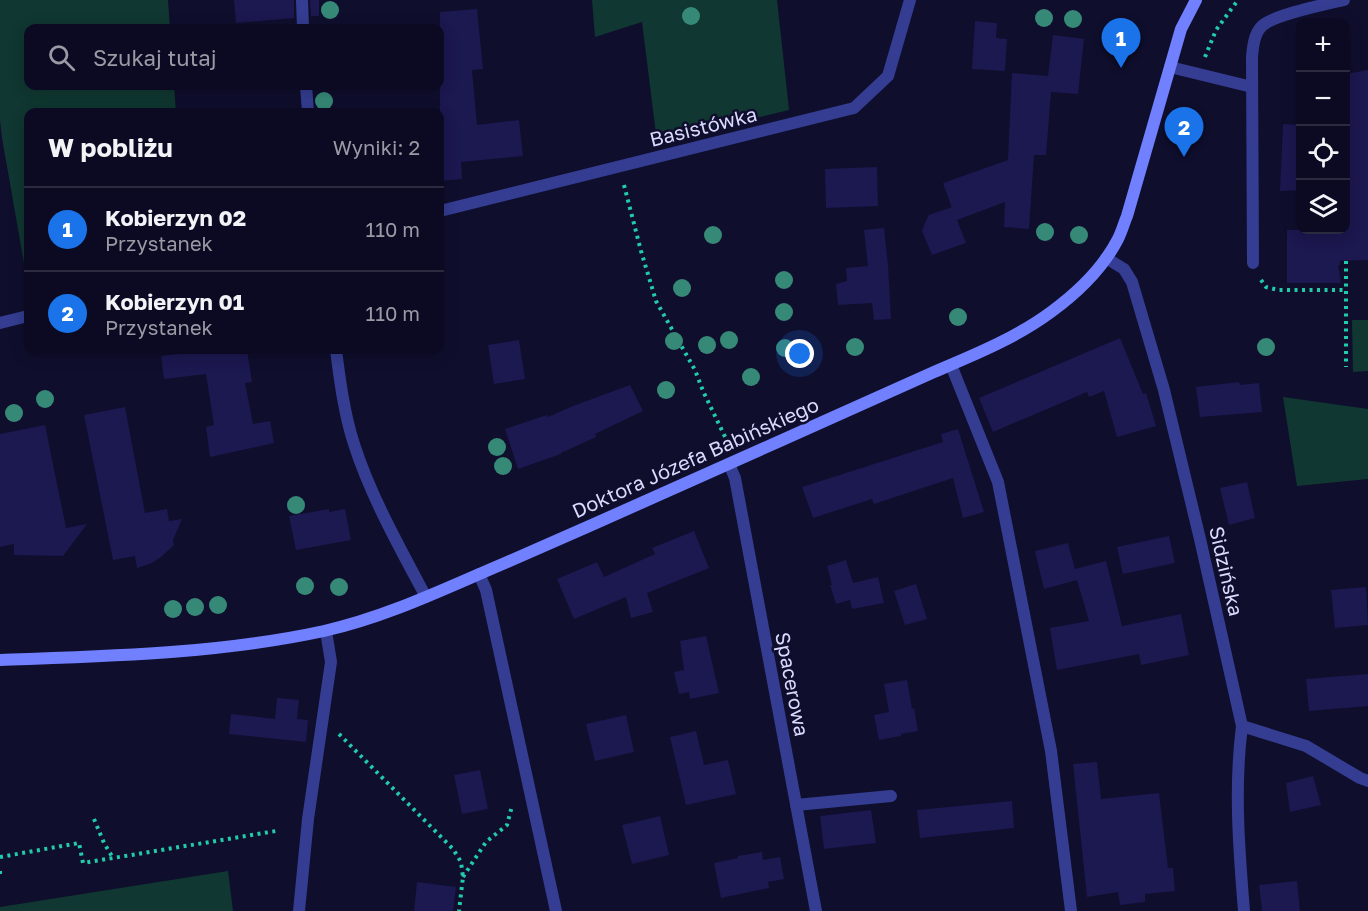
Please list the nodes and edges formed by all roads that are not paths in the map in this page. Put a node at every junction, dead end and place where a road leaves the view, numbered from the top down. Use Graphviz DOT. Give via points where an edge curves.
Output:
graph roads {
  1 [pos="302,0"];
  2 [pos="910,0"];
  3 [pos="1196,0"];
  4 [pos="1344,0"];
  5 [pos="303,24"];
  6 [pos="1170,67"];
  7 [pos="1252,87"];
  8 [pos="306,90"];
  9 [pos="308,108"];
  10 [pos="444,211"];
  11 [pos="1106,258"];
  12 [pos="1253,263"];
  13 [pos="24,317"];
  14 [pos="0,323"];
  15 [pos="337,354"];
  16 [pos="951,365"];
  17 [pos="729,464"];
  18 [pos="479,574"];
  19 [pos="426,597"];
  20 [pos="326,631"];
  21 [pos="0,660"];
  22 [pos="1242,726"];
  23 [pos="1368,781"];
  24 [pos="891,796"];
  25 [pos="796,805"];
  26 [pos="299,911"];
  27 [pos="556,911"];
  28 [pos="816,911"];
  29 [pos="1071,911"];
  30 [pos="1244,911"];
  1 -- 5 [label="street"];
  2 -- 10 [label="street, Basistówka" via="888,76 854,108"];
  3 -- 6 [label="street, Doktora Józefa Babińskiego" via="1181,29"];
  4 -- 7 [label="street" via="1278,17 1263,25 1254,39"];
  6 -- 7 [label="street"];
  6 -- 11 [label="street, Doktora Józefa Babińskiego" via="1127,216"];
  7 -- 12 [label="street"];
  8 -- 9 [label="street"];
  11 -- 16 [label="street, Doktora Józefa Babińskiego" via="1076,293 1050,313 1021,332"];
  11 -- 22 [label="street, Sidzińska" via="1124,269 1132,282 1161,380"];
  13 -- 14 [label="street"];
  15 -- 19 [label="street" via="353,443"];
  16 -- 17 [label="street, Doktora Józefa Babińskiego"];
  16 -- 29 [label="street" via="998,482 1052,752"];
  17 -- 18 [label="street, Doktora Józefa Babińskiego"];
  17 -- 25 [label="street, Spacerowa" via="735,478"];
  18 -- 19 [label="street, Doktora Józefa Babińskiego"];
  18 -- 27 [label="street" via="486,590"];
  19 -- 20 [label="street, Doktora Józefa Babińskiego"];
  20 -- 21 [label="street, Doktora Józefa Babińskiego" via="196,650"];
  20 -- 26 [label="street" via="331,662"];
  22 -- 23 [label="street" via="1306,746"];
  22 -- 30 [label="street, Sidzińska" via="1238,756 1239,850"];
  24 -- 25 [label="street"];
  25 -- 28 [label="street, Spacerowa"];
}
